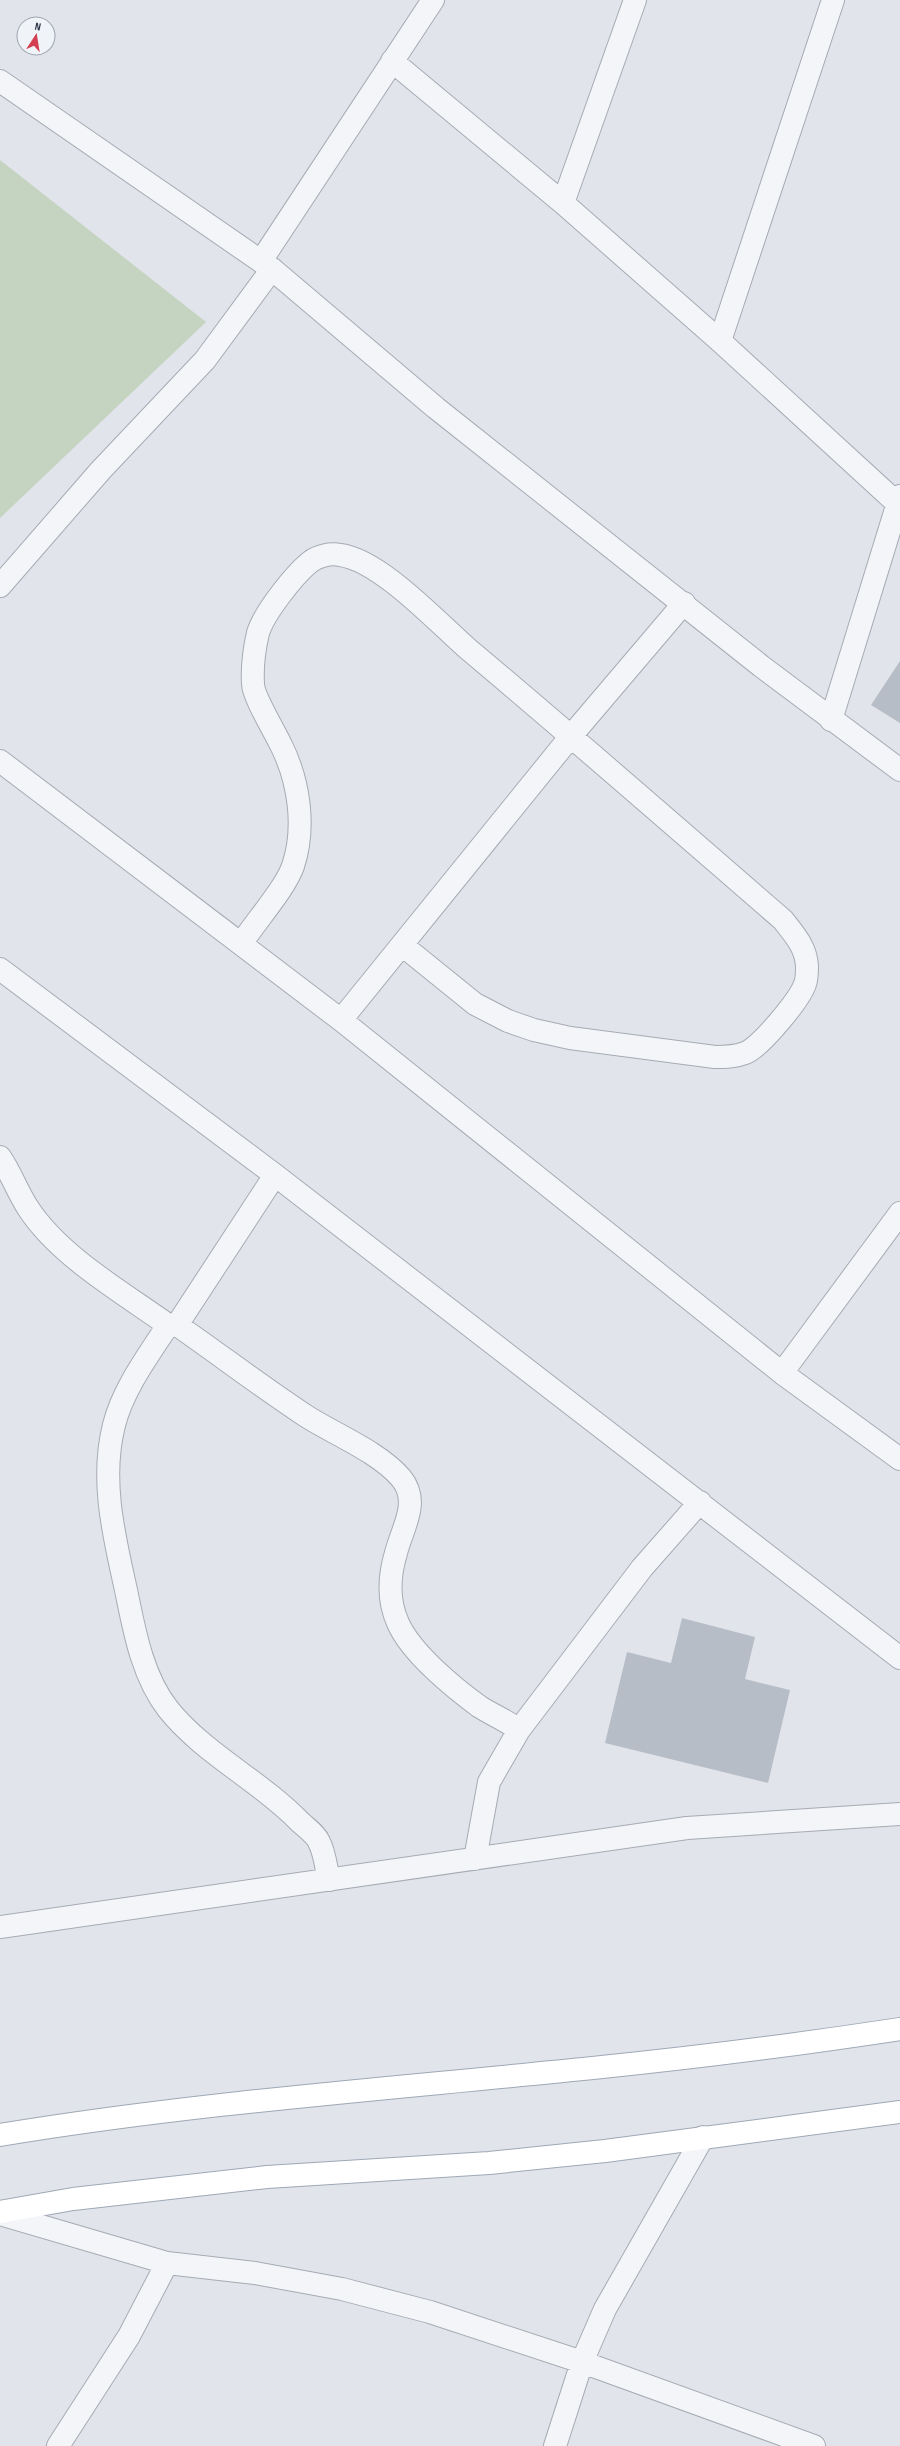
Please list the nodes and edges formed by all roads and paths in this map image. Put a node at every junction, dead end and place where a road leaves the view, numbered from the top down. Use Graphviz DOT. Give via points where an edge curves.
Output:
graph roads {
  1 [pos="433,0"];
  2 [pos="635,0"];
  3 [pos="833,0"];
  4 [pos="392,61"];
  5 [pos="0,81"];
  6 [pos="563,203"];
  7 [pos="266,265"];
  8 [pos="720,341"];
  9 [pos="899,500"];
  10 [pos="0,586"];
  11 [pos="684,603"];
  12 [pos="831,720"];
  13 [pos="571,736"];
  14 [pos="0,761"];
  15 [pos="900,770"];
  16 [pos="241,944"];
  17 [pos="402,945"];
  18 [pos="0,969"];
  19 [pos="341,1020"];
  20 [pos="0,1157"];
  21 [pos="275,1175"];
  22 [pos="900,1213"];
  23 [pos="172,1325"];
  24 [pos="782,1373"];
  25 [pos="900,1459"];
  26 [pos="700,1502"];
  27 [pos="900,1658"];
  28 [pos="519,1730"];
  29 [pos="900,1814"];
  30 [pos="475,1859"];
  31 [pos="329,1880"];
  32 [pos="0,1927"];
  33 [pos="900,2029"];
  34 [pos="900,2112"];
  35 [pos="0,2136"];
  36 [pos="703,2137"];
  37 [pos="0,2213"];
  38 [pos="167,2263"];
  39 [pos="582,2362"];
  40 [pos="58,2446"];
  41 [pos="555,2446"];
  42 [pos="814,2446"];
  1 -- 4 [label="street"];
  2 -- 6 [label="street"];
  3 -- 8 [label="street"];
  4 -- 6 [label="street"];
  4 -- 7 [label="street"];
  5 -- 7 [label="street"];
  6 -- 8 [label="street"];
  7 -- 10 [label="street" via="205,360 101,470"];
  7 -- 11 [label="street" via="436,408"];
  8 -- 9 [label="street"];
  9 -- 12 [label="street"];
  11 -- 12 [label="street"];
  11 -- 13 [label="street"];
  12 -- 15 [label="street"];
  13 -- 16 [label="street" via="404,590 373,569 355,558 338,554 323,556 310,562 273,606 259,630 254,653 253,689 288,758 294,781 299,814 298,840 292,867"];
  13 -- 17 [label="street"];
  13 -- 17 [label="street" via="783,920 801,943 807,964 806,983 795,1003 752,1049 730,1057 570,1038 508,1021 475,1004"];
  14 -- 16 [label="street"];
  16 -- 19 [label="street"];
  17 -- 19 [label="street"];
  18 -- 21 [label="street"];
  19 -- 24 [label="street"];
  20 -- 23 [label="street" via="28,1208 47,1231 79,1261"];
  21 -- 23 [label="street"];
  21 -- 26 [label="street"];
  22 -- 24 [label="street"];
  23 -- 28 [label="street" via="306,1416 351,1440 401,1478 408,1492 410,1505 408,1519 396,1552 390,1586 390,1598 399,1625 412,1645 459,1690"];
  23 -- 31 [label="street" via="137,1372 123,1400 114,1426 110,1457 109,1496 112,1528 135,1632 150,1675 168,1708 200,1741 278,1799 319,1841"];
  24 -- 25 [label="street"];
  26 -- 27 [label="street"];
  26 -- 28 [label="street" via="642,1568"];
  28 -- 30 [label="street" via="489,1782"];
  29 -- 30 [label="street" via="687,1828"];
  30 -- 31 [label="street"];
  31 -- 32 [label="street"];
  33 -- 35 [label="main road" via="603,2067 274,2100 68,2124"];
  34 -- 36 [label="main road"];
  36 -- 37 [label="main road" via="605,2151 489,2163 267,2177 73,2199"];
  36 -- 39 [label="street" via="625,2270"];
  37 -- 38 [label="street"];
  38 -- 39 [label="street" via="256,2273 342,2289 430,2312"];
  38 -- 40 [label="street" via="129,2336"];
  39 -- 41 [label="street"];
  39 -- 42 [label="street"];
}
